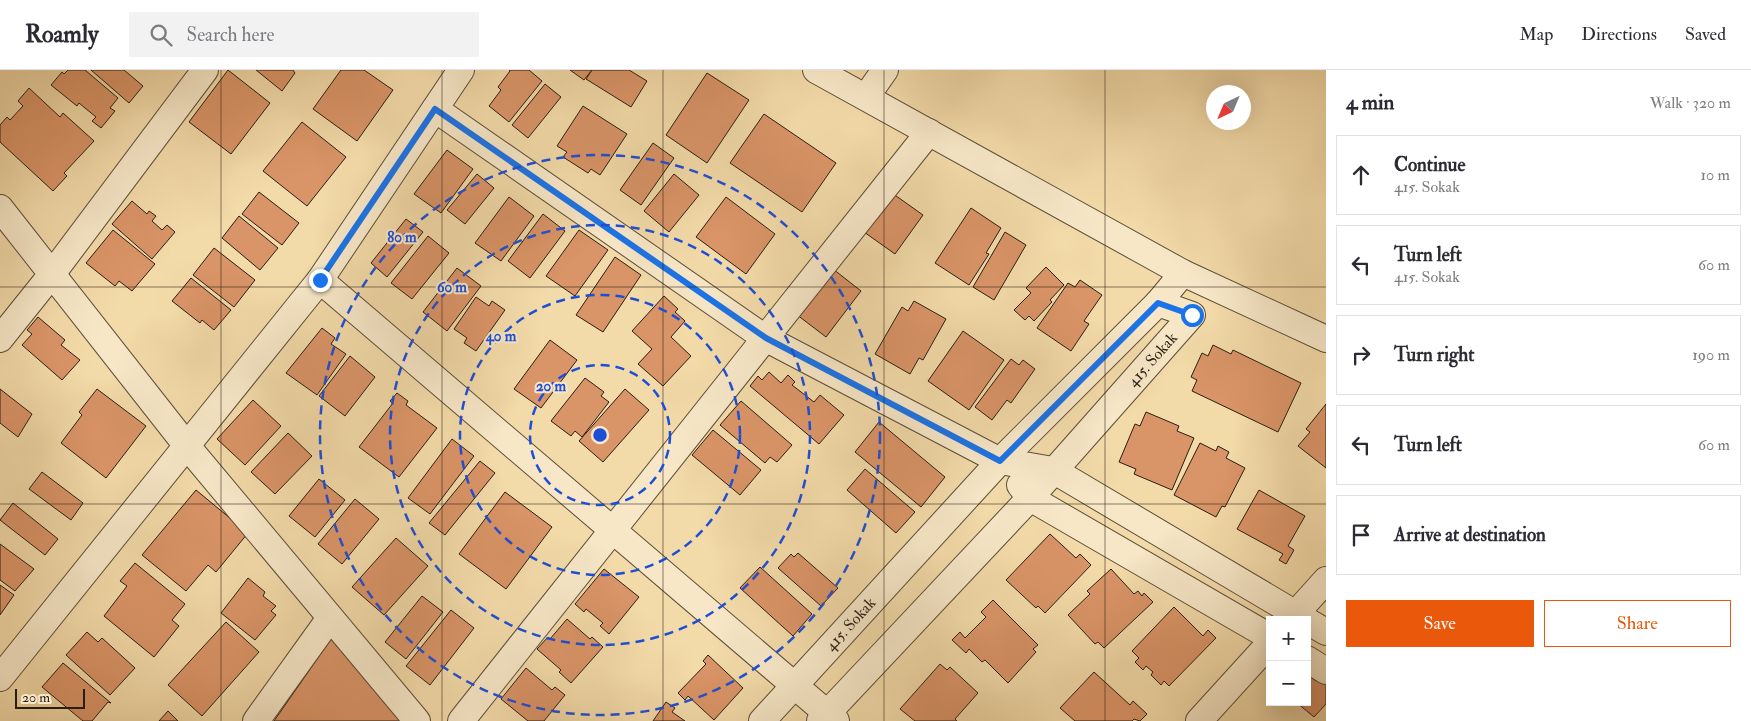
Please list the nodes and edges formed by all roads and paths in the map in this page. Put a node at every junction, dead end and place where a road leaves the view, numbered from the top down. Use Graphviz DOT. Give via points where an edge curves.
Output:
graph roads {
  1 [pos="206,70"];
  2 [pos="462,70"];
  3 [pos="816,70"];
  4 [pos="885,70"];
  5 [pos="866,97"];
  6 [pos="435,109"];
  7 [pos="928,132"];
  8 [pos="0,208"];
  9 [pos="1183,273"];
  10 [pos="52,274"];
  11 [pos="320,280"];
  12 [pos="1158,303"];
  13 [pos="766,338"];
  14 [pos="0,339"];
  15 [pos="1326,339"];
  16 [pos="187,446"];
  17 [pos="1000,461"];
  18 [pos="1053,470"];
  19 [pos="1030,498"];
  20 [pos="613,529"];
  21 [pos="1326,580"];
  22 [pos="1297,616"];
  23 [pos="1301,616"];
  24 [pos="330,618"];
  25 [pos="1311,624"];
  26 [pos="1326,632"];
  27 [pos="1266,635"];
  28 [pos="1266,647"];
  29 [pos="1309,661"];
  30 [pos="1326,671"];
  31 [pos="0,678"];
  32 [pos="795,684"];
  33 [pos="828,718"];
  34 [pos="256,721"];
  35 [pos="417,721"];
  36 [pos="461,721"];
  37 [pos="762,721"];
  38 [pos="1199,721"];
  1 -- 10 [label="street"];
  2 -- 6 [label="street"];
  3 -- 5 [label="street"];
  4 -- 5 [label="street"];
  5 -- 7 [label="street"];
  6 -- 11 [label="street"];
  6 -- 13 [label="street"];
  7 -- 9 [label="street"];
  7 -- 13 [label="street"];
  8 -- 10 [label="street"];
  9 -- 12 [label="street"];
  9 -- 15 [label="street"];
  10 -- 14 [label="street"];
  10 -- 16 [label="street"];
  11 -- 16 [label="street"];
  11 -- 20 [label="street"];
  12 -- 17 [label="street, 415. Sokak"];
  12 -- 18 [label="street, 415. Sokak" via="1192,315"];
  13 -- 17 [label="street"];
  13 -- 20 [label="street"];
  16 -- 24 [label="street"];
  16 -- 31 [label="street"];
  17 -- 18 [label="street"];
  17 -- 19 [label="street"];
  17 -- 32 [label="street, 415. Sokak"];
  18 -- 19 [label="street, 415. Sokak"];
  18 -- 22 [label="street"];
  19 -- 27 [label="street"];
  19 -- 33 [label="street, 415. Sokak"];
  20 -- 32 [label="street"];
  20 -- 36 [label="street"];
  21 -- 23 [label="street"];
  24 -- 34 [label="street"];
  24 -- 35 [label="street"];
  25 -- 26 [label="street"];
  28 -- 38 [label="street"];
  29 -- 30 [label="street"];
  32 -- 33 [label="street"];
  32 -- 37 [label="street, 415. Sokak"];
}
